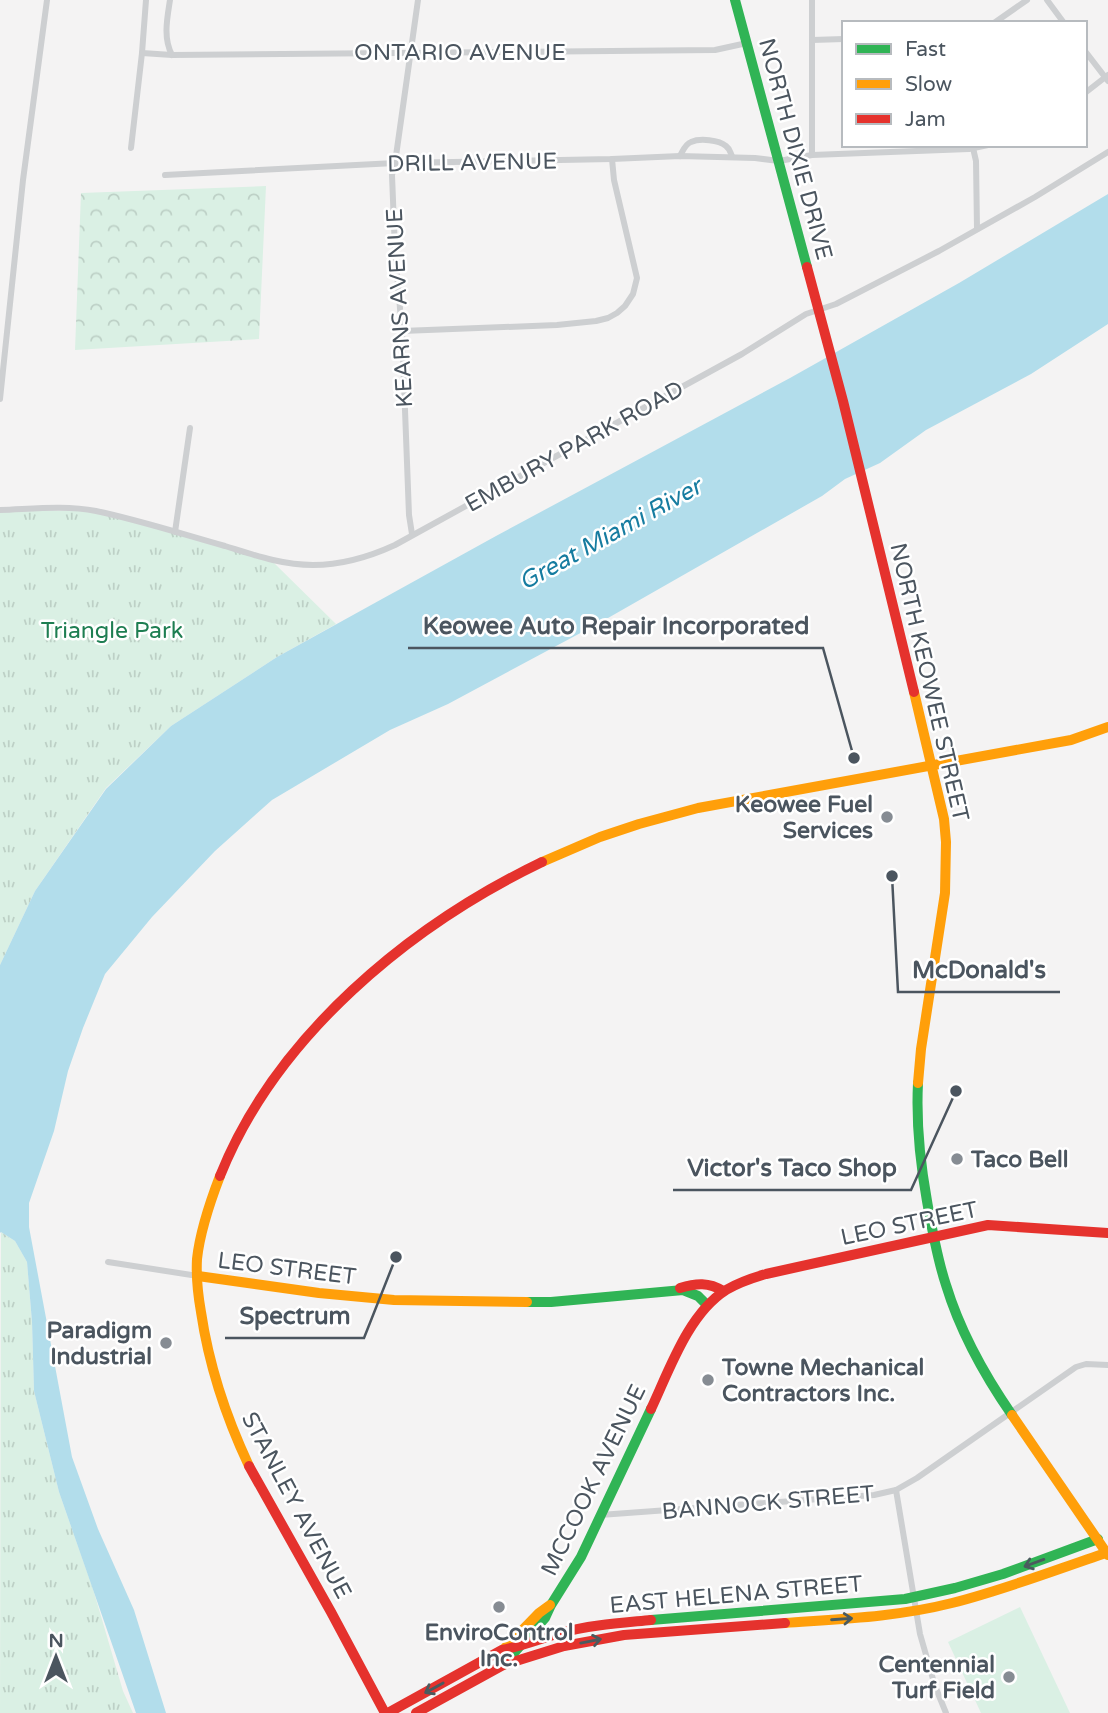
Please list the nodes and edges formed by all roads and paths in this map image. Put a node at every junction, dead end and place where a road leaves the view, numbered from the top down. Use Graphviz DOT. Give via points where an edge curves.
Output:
graph roads {
  1 [pos="47,0"];
  2 [pos="146,0"];
  3 [pos="170,0"];
  4 [pos="418,0"];
  5 [pos="735,0"];
  6 [pos="812,0"];
  7 [pos="1027,0"];
  8 [pos="1047,0"];
  9 [pos="997,21"];
  10 [pos="1063,21"];
  11 [pos="842,39"];
  12 [pos="812,40"];
  13 [pos="747,43"];
  14 [pos="411,52"];
  15 [pos="142,53"];
  16 [pos="1087,53"];
  17 [pos="172,55"];
  18 [pos="1107,77"];
  19 [pos="1087,92"];
  20 [pos="981,147"];
  21 [pos="131,148"];
  22 [pos="974,149"];
  23 [pos="1108,152"];
  24 [pos="812,155"];
  25 [pos="680,156"];
  26 [pos="732,156"];
  27 [pos="612,159"];
  28 [pos="779,161"];
  29 [pos="395,163"];
  30 [pos="165,175"];
  31 [pos="977,229"];
  32 [pos="819,309"];
  33 [pos="402,331"];
  34 [pos="3,340"];
  35 [pos="0,398"];
  36 [pos="843,401"];
  37 [pos="190,428"];
  38 [pos="0,509"];
  39 [pos="175,532"];
  40 [pos="412,534"];
  41 [pos="1108,727"];
  42 [pos="932,765"];
  43 [pos="1108,1233"];
  44 [pos="934,1238"];
  45 [pos="108,1262"];
  46 [pos="198,1276"];
  47 [pos="673,1290"];
  48 [pos="723,1290"];
  49 [pos="707,1305"];
  50 [pos="1108,1365"];
  51 [pos="1010,1413"];
  52 [pos="896,1490"];
  53 [pos="600,1516"];
  54 [pos="1098,1539"];
  55 [pos="1107,1554"];
  56 [pos="914,1597"];
  57 [pos="551,1605"];
  58 [pos="818,1607"];
  59 [pos="916,1610"];
  60 [pos="711,1615"];
  61 [pos="819,1620"];
  62 [pos="712,1629"];
  63 [pos="521,1646"];
  64 [pos="503,1650"];
  65 [pos="503,1665"];
  66 [pos="387,1713"];
  67 [pos="416,1713"];
  68 [pos="946,1713"];
  1 -- 34 [label="street"];
  2 -- 15 [label="street"];
  3 -- 17 [label="street" via="166,30"];
  4 -- 14 [label="street, KEARNS AVENUE"];
  5 -- 13 [label="street, NORTH DIXIE DRIVE"];
  6 -- 12 [label="street"];
  7 -- 9 [label="street"];
  8 -- 10 [label="street"];
  11 -- 12 [label="street"];
  12 -- 24 [label="street"];
  13 -- 14 [label="street, ONTARIO AVENUE" via="716,50"];
  13 -- 28 [label="street, NORTH DIXIE DRIVE"];
  14 -- 17 [label="street, ONTARIO AVENUE"];
  14 -- 29 [label="street, KEARNS AVENUE"];
  15 -- 17 [label="street, ONTARIO AVENUE"];
  15 -- 21 [label="street"];
  16 -- 18 [label="street"];
  18 -- 19 [label="street"];
  20 -- 22 [label="street, DRILL AVENUE"];
  22 -- 24 [label="street, DRILL AVENUE"];
  22 -- 31 [label="street"];
  23 -- 31 [label="street, EMBURY PARK ROAD"];
  24 -- 28 [label="street, DRILL AVENUE"];
  25 -- 26 [label="street, DRILL AVENUE"];
  25 -- 26 [label="street" via="691,142 705,141 725,145"];
  25 -- 27 [label="street, DRILL AVENUE"];
  26 -- 28 [label="street, DRILL AVENUE"];
  27 -- 29 [label="street, DRILL AVENUE"];
  27 -- 33 [label="street" via="637,278 633,294 617,313 596,321 546,326"];
  28 -- 32 [label="street, NORTH DIXIE DRIVE"];
  29 -- 30 [label="street, DRILL AVENUE"];
  29 -- 33 [label="street, KEARNS AVENUE" via="391,176"];
  31 -- 32 [label="street, EMBURY PARK ROAD"];
  32 -- 36 [label="street, NORTH DIXIE DRIVE"];
  32 -- 40 [label="street, EMBURY PARK ROAD"];
  33 -- 40 [label="street, KEARNS AVENUE"];
  34 -- 35 [label="street"];
  36 -- 42 [label="street, NORTH KEOWEE STREET"];
  37 -- 39 [label="street"];
  38 -- 39 [label="street, EMBURY PARK ROAD" via="93,511"];
  39 -- 40 [label="street, EMBURY PARK ROAD" via="271,560 311,565 361,558"];
  41 -- 42 [label="street, STANLEY AVENUE" via="1071,740"];
  42 -- 44 [label="street, NORTH KEOWEE STREET" via="944,819 947,867 917,1103 920,1161"];
  42 -- 46 [label="street, STANLEY AVENUE" via="717,804 642,823 538,864 446,917 345,998 269,1086 236,1140 216,1186 197,1261"];
  43 -- 44 [label="street, LEO STREET" via="998,1224"];
  44 -- 48 [label="street, LEO STREET" via="766,1274"];
  44 -- 51 [label="street, NORTH KEOWEE STREET" via="965,1334"];
  45 -- 46 [label="street, LEO STREET"];
  46 -- 47 [label="street, LEO STREET" via="394,1300 551,1302"];
  46 -- 66 [label="street, STANLEY AVENUE" via="202,1323 215,1379 236,1437"];
  47 -- 48 [label="street, LEO STREET" via="702,1283"];
  47 -- 49 [label="street, LEO STREET" via="698,1296"];
  48 -- 49 [label="street, LEO STREET"];
  49 -- 53 [label="street, MCCOOK AVENUE" via="685,1338"];
  50 -- 51 [label="street, BANNOCK STREET" via="1076,1367"];
  51 -- 52 [label="street, BANNOCK STREET"];
  51 -- 54 [label="street, NORTH KEOWEE STREET"];
  52 -- 53 [label="street, BANNOCK STREET"];
  52 -- 56 [label="street"];
  53 -- 57 [label="street, MCCOOK AVENUE"];
  54 -- 55 [label="street, NORTH KEOWEE STREET"];
  54 -- 56 [label="street, EAST HELENA STREET, one-way" via="978,1583"];
  55 -- 59 [label="street, EAST HELENA STREET" via="982,1595"];
  56 -- 58 [label="street, EAST HELENA STREET"];
  56 -- 59 [label="street"];
  57 -- 63 [label="street, MCCOOK AVENUE"];
  57 -- 64 [label="street"];
  58 -- 60 [label="street, EAST HELENA STREET"];
  58 -- 61 [label="street"];
  61 -- 59 [label="street, EAST HELENA STREET, one-way"];
  59 -- 68 [label="street"];
  60 -- 62 [label="street"];
  60 -- 63 [label="street, EAST HELENA STREET" via="606,1624"];
  61 -- 62 [label="street, EAST HELENA STREET"];
  65 -- 62 [label="street, EAST HELENA STREET, one-way" via="594,1640"];
  63 -- 64 [label="street, EAST HELENA STREET"];
  63 -- 65 [label="street, MCCOOK AVENUE"];
  64 -- 66 [label="street, EAST HELENA STREET, one-way"];
  65 -- 67 [label="street, EAST HELENA STREET"];
}
